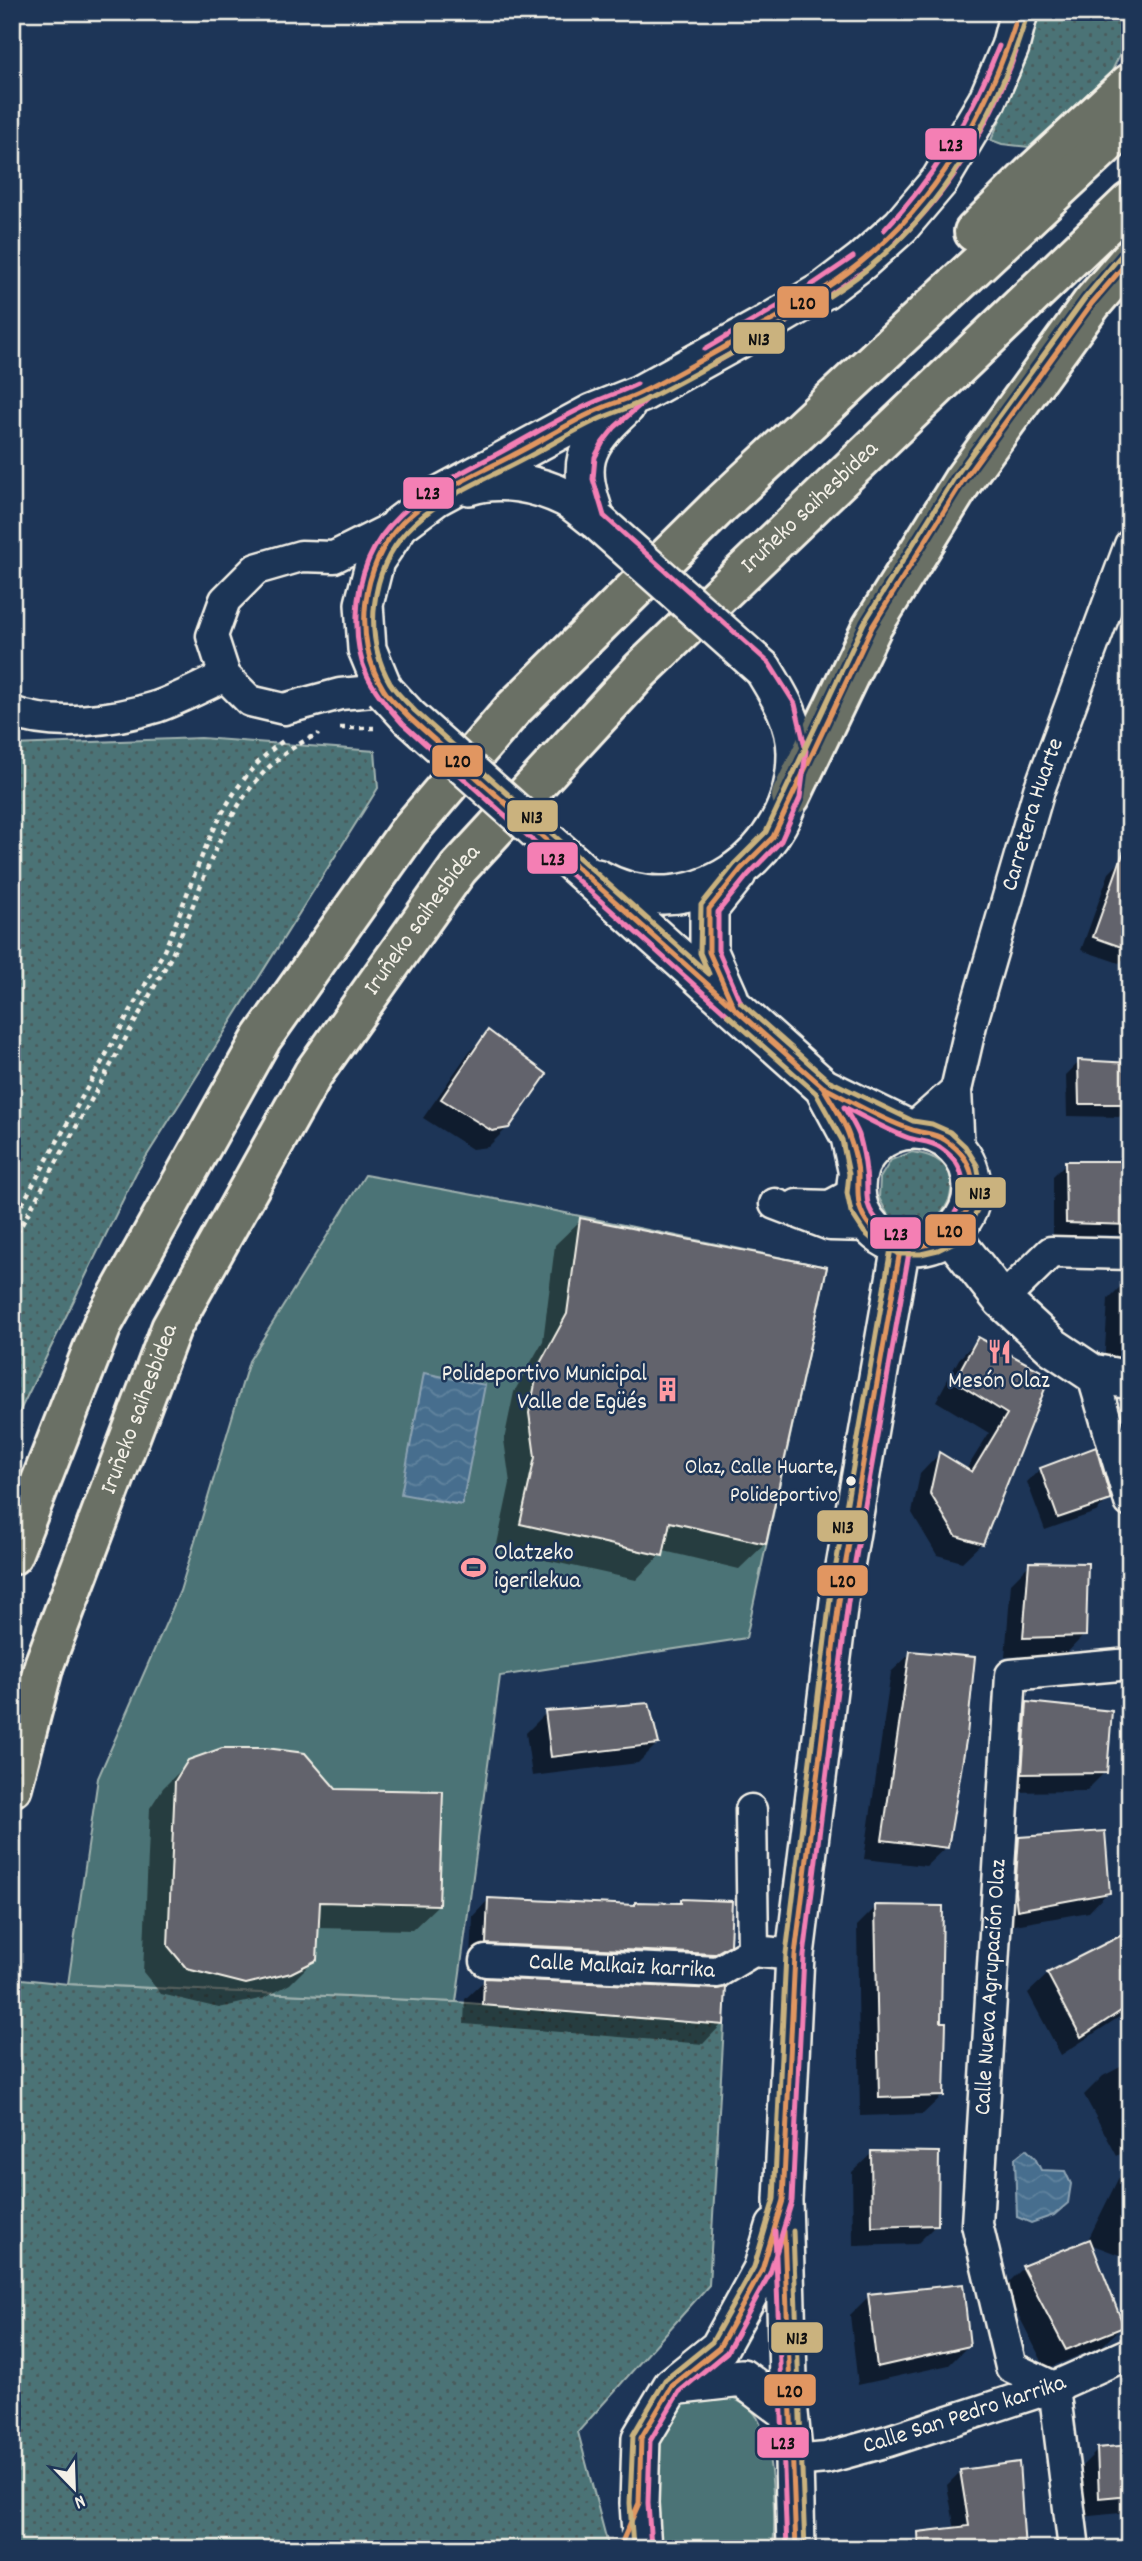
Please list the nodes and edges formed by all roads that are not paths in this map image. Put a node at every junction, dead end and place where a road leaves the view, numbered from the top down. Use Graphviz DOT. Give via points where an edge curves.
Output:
graph roads {
  1 [pos="1019,12"];
  2 [pos="1130,83"];
  3 [pos="1130,122"];
  4 [pos="1130,202"];
  5 [pos="1130,259"];
  6 [pos="640,394"];
  7 [pos="436,497"];
  8 [pos="597,521"];
  9 [pos="400,524"];
  10 [pos="1130,545"];
  11 [pos="225,677"];
  12 [pos="384,690"];
  13 [pos="12,712"];
  14 [pos="792,796"];
  15 [pos="575,866"];
  16 [pos="741,869"];
  17 [pos="734,1008"];
  18 [pos="273,1022"];
  19 [pos="823,1087"];
  20 [pos="956,1090"];
  21 [pos="911,1130"];
  22 [pos="960,1152"];
  23 [pos="857,1183"];
  24 [pos="870,1226"];
  25 [pos="950,1234"];
  26 [pos="901,1245"];
  27 [pos="1130,1254"];
  28 [pos="1002,1300"];
  29 [pos="1092,1373"];
  30 [pos="1130,1380"];
  31 [pos="1130,1502"];
  32 [pos="13,1552"];
  33 [pos="1130,1664"];
  34 [pos="12,1787"];
  35 [pos="751,1810"];
  36 [pos="753,1951"];
  37 [pos="795,1955"];
  38 [pos="486,1961"];
  39 [pos="783,2200"];
  40 [pos="1130,2353"];
  41 [pos="672,2386"];
  42 [pos="1054,2388"];
  43 [pos="789,2413"];
  44 [pos="794,2461"];
  45 [pos="639,2503"];
  46 [pos="620,2549"];
  47 [pos="642,2549"];
  48 [pos="796,2549"];
  49 [pos="1074,2549"];
  1 -- 6 [label="street" via="987,101 940,180 901,226 824,290"];
  2 -- 18 [label="highway" via="519,677 355,883"];
  3 -- 18 [label="highway" via="718,508 514,708 408,832"];
  4 -- 34 [label="highway, Iruñeko saihesbidea" via="641,670 458,869 313,1074 171,1328 44,1665"];
  5 -- 14 [label="highway" via="1092,303 962,482 872,628"];
  6 -- 7 [label="street" via="592,413"];
  6 -- 8 [label="street" via="602,428 586,456 584,476"];
  7 -- 8 [label="street" via="479,482 524,483 567,498"];
  7 -- 9 [label="street"];
  8 -- 14 [label="street, bridge" via="763,669 787,708 797,752"];
  9 -- 11 [label="street" via="334,557 301,556 256,569 225,600 212,636"];
  9 -- 12 [label="street" via="376,561 364,604 367,649"];
  10 -- 20 [label="street, Carretera Huarte" via="1039,790"];
  11 -- 12 [label="street" via="250,701 284,709 340,694"];
  11 -- 13 [label="street" via="156,707 91,721 28,718"];
  12 -- 15 [label="street, bridge"];
  14 -- 16 [label="street" via="773,837"];
  15 -- 16 [label="street" via="614,887 657,895 702,889"];
  15 -- 17 [label="street"];
  16 -- 17 [label="street" via="709,909 709,953"];
  17 -- 19 [label="street"];
  18 -- 32 [label="highway" via="103,1323"];
  19 -- 21 [label="street"];
  19 -- 23 [label="street" via="850,1137"];
  20 -- 21 [label="street"];
  20 -- 22 [label="street, Carretera Huarte"];
  21 -- 22 [label="street" via="938,1136"];
  21 -- 23 [label="street" via="877,1143 865,1157"];
  22 -- 25 [label="street" via="972,1186 962,1221"];
  23 -- 24 [label="street" via="860,1210"];
  23 -- 24 [label="street" via="830,1206 775,1205 830,1225"];
  24 -- 26 [label="street"];
  25 -- 26 [label="street" via="919,1246"];
  25 -- 28 [label="street"];
  26 -- 37 [label="street" via="839,1601"];
  27 -- 28 [label="street" via="1051,1252"];
  28 -- 29 [label="street" via="1053,1347"];
  29 -- 30 [label="street"];
  29 -- 31 [label="street"];
  33 -- 42 [label="street, Calle Nueva Agrupación Olaz" via="1011,1675 977,2224 1011,2367"];
  35 -- 36 [label="street"];
  36 -- 37 [label="street"];
  36 -- 38 [label="street, Calle Malkaiz karrika" via="718,1972"];
  37 -- 39 [label="street"];
  39 -- 41 [label="street" via="762,2270 719,2348"];
  39 -- 43 [label="street"];
  40 -- 42 [label="street, Calle San Pedro karrika"];
  41 -- 43 [label="street" via="741,2378"];
  41 -- 45 [label="street" via="641,2438"];
  42 -- 44 [label="street, Calle San Pedro karrika" via="888,2441 826,2458"];
  42 -- 49 [label="street"];
  43 -- 44 [label="street"];
  44 -- 48 [label="street"];
  45 -- 46 [label="street"];
  45 -- 47 [label="street"];
}
